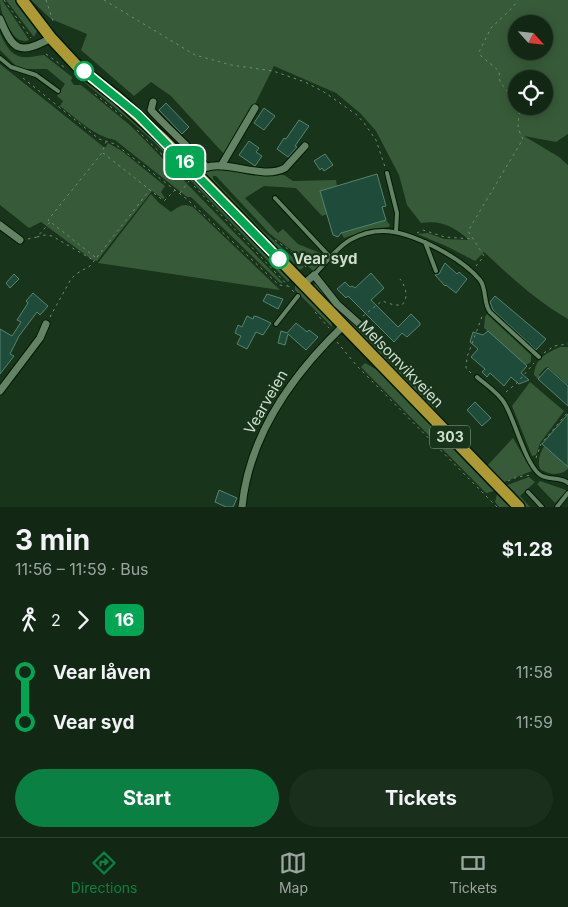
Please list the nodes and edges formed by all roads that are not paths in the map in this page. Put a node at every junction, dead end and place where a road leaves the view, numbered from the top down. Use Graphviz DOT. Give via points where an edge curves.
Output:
graph roads {
  1 [pos="22,0"];
  2 [pos="0,20"];
  3 [pos="51,38"];
  4 [pos="0,58"];
  5 [pos="58,91"];
  6 [pos="153,102"];
  7 [pos="255,108"];
  8 [pos="305,146"];
  9 [pos="221,166"];
  10 [pos="386,173"];
  11 [pos="197,174"];
  12 [pos="275,198"];
  13 [pos="0,225"];
  14 [pos="396,232"];
  15 [pos="20,240"];
  16 [pos="425,242"];
  17 [pos="331,258"];
  18 [pos="436,271"];
  19 [pos="314,275"];
  20 [pos="304,284"];
  21 [pos="298,296"];
  22 [pos="46,324"];
  23 [pos="276,324"];
  24 [pos="343,326"];
  25 [pos="383,345"];
  26 [pos="539,357"];
  27 [pos="477,377"];
  28 [pos="0,392"];
  29 [pos="568,483"];
  30 [pos="528,492"];
  31 [pos="568,493"];
  32 [pos="242,507"];
  33 [pos="519,507"];
  34 [pos="542,507"];
  35 [pos="556,507"];
  1 -- 3 [label="main road, Melsomvikveien / 303"];
  2 -- 3 [label="street" via="8,39 18,47 33,47"];
  3 -- 11 [label="main road, Melsomvikveien / 303" via="78,67 138,115"];
  4 -- 5 [label="lane" via="11,67 36,75"];
  6 -- 11 [label="street, Melsomvikveien" via="152,110 193,151"];
  7 -- 9 [label="street"];
  8 -- 9 [label="street" via="281,170 262,172"];
  9 -- 11 [label="street"];
  10 -- 14 [label="lane" via="397,214"];
  11 -- 20 [label="main road, Melsomvikveien / 303"];
  12 -- 17 [label="lane"];
  13 -- 15 [label="street"];
  14 -- 16 [label="lane"];
  14 -- 17 [label="lane" via="360,235"];
  16 -- 18 [label="lane"];
  16 -- 26 [label="lane" via="472,271 482,282 486,307"];
  17 -- 19 [label="lane"];
  19 -- 20 [label="street"];
  19 -- 25 [label="street, Melsomvikveien" via="336,304"];
  20 -- 24 [label="main road, Melsomvikveien / 303"];
  21 -- 23 [label="lane"];
  22 -- 28 [label="street" via="40,338"];
  24 -- 32 [label="street, Vearveien" via="297,375 262,434 248,471"];
  24 -- 33 [label="main road, Melsomvikveien / 303"];
  27 -- 29 [label="lane" via="504,403 539,475"];
  30 -- 34 [label="lane"];
  31 -- 35 [label="lane"];
}
